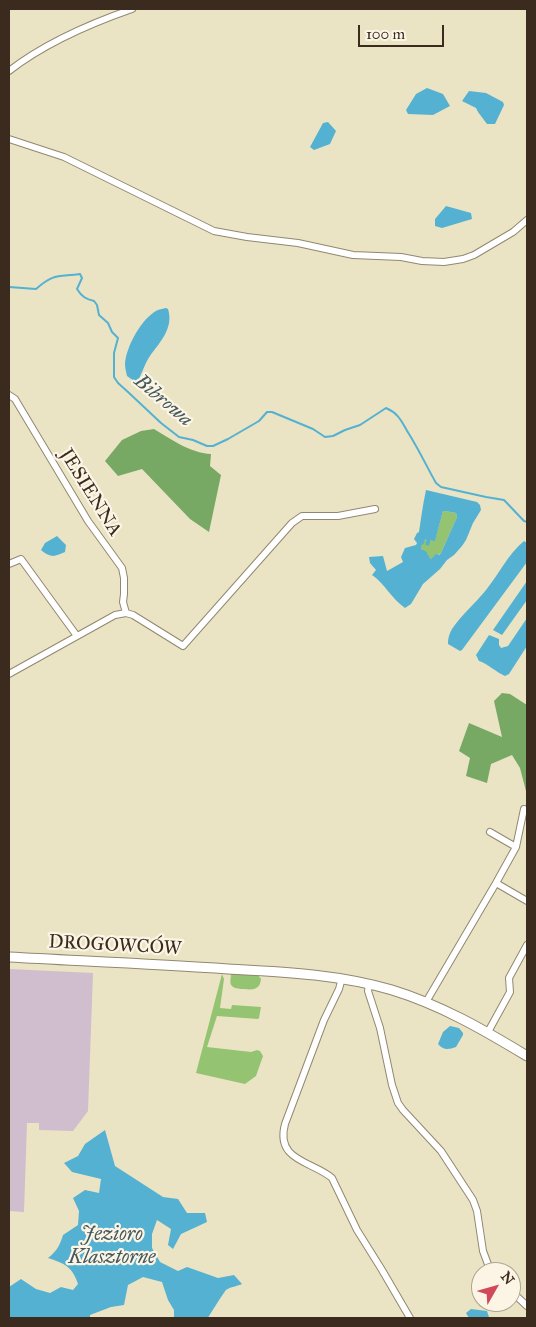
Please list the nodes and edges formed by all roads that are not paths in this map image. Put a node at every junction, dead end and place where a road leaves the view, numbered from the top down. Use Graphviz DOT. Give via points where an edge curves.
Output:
graph roads {
  1 [pos="132,9"];
  2 [pos="9,71"];
  3 [pos="9,139"];
  4 [pos="527,220"];
  5 [pos="9,396"];
  6 [pos="375,509"];
  7 [pos="9,564"];
  8 [pos="126,613"];
  9 [pos="77,636"];
  10 [pos="9,674"];
  11 [pos="524,809"];
  12 [pos="490,832"];
  13 [pos="516,847"];
  14 [pos="496,883"];
  15 [pos="527,901"];
  16 [pos="527,945"];
  17 [pos="9,957"];
  18 [pos="342,978"];
  19 [pos="369,984"];
  20 [pos="426,1002"];
  21 [pos="488,1032"];
  22 [pos="527,1056"];
  23 [pos="487,1262"];
  24 [pos="410,1318"];
  1 -- 2 [label="street" via="64,37"];
  3 -- 4 [label="street" via="64,157 214,231 353,255 444,262 463,259 513,232"];
  5 -- 8 [label="street, JESIENNA" via="15,398 88,521 122,568 122,602"];
  6 -- 8 [label="street" via="338,516 302,516 292,523 183,646 133,614"];
  7 -- 9 [label="street" via="21,559"];
  8 -- 9 [label="street" via="111,617"];
  9 -- 10 [label="street"];
  11 -- 13 [label="street"];
  12 -- 13 [label="street"];
  13 -- 14 [label="street"];
  14 -- 15 [label="street"];
  14 -- 20 [label="street"];
  16 -- 21 [label="street" via="509,978 510,992"];
  17 -- 18 [label="main road, DROGOWCÓW" via="290,972"];
  18 -- 19 [label="main road, DROGOWCÓW"];
  18 -- 24 [label="street" via="285,1124 284,1144 295,1158 332,1178 357,1230"];
  19 -- 20 [label="main road, DROGOWCÓW"];
  19 -- 23 [label="street" via="368,991 398,1102 441,1150 473,1200"];
  20 -- 21 [label="main road, DROGOWCÓW"];
  21 -- 22 [label="main road, DROGOWCÓW"];
}
